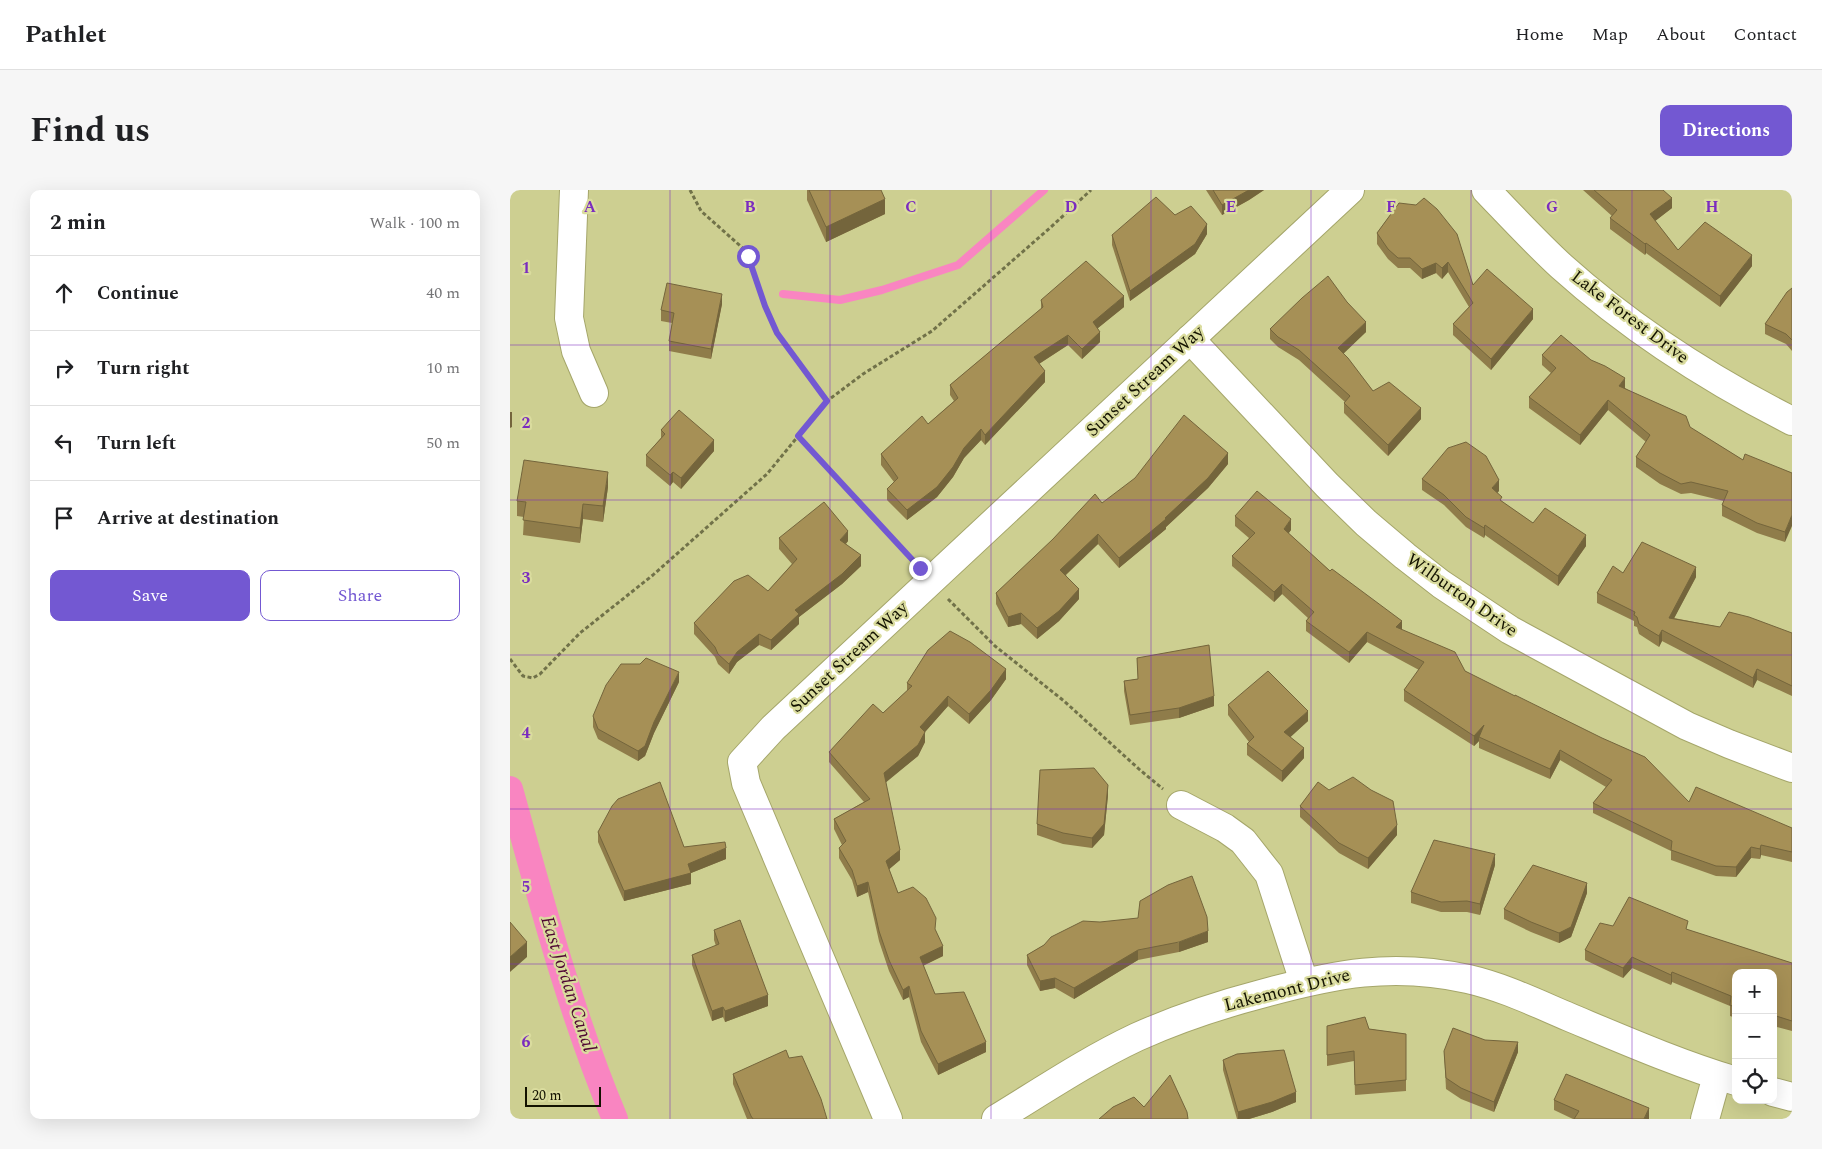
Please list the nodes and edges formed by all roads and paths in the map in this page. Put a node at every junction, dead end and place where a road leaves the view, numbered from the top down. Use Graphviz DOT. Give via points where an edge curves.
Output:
graph roads {
  1 [pos="574,190"];
  2 [pos="690,190"];
  3 [pos="1091,190"];
  4 [pos="1350,190"];
  5 [pos="1486,190"];
  6 [pos="1190,339"];
  7 [pos="594,393"];
  8 [pos="827,401"];
  9 [pos="1792,421"];
  10 [pos="798,436"];
  11 [pos="916,563"];
  12 [pos="946,597"];
  13 [pos="510,659"];
  14 [pos="1792,768"];
  15 [pos="1181,804"];
  16 [pos="1304,982"];
  17 [pos="1726,1078"];
  18 [pos="1777,1093"];
  19 [pos="1792,1097"];
  20 [pos="888,1119"];
  21 [pos="996,1119"];
  22 [pos="1705,1119"];
  1 -- 7 [label="street" via="569,318 576,351"];
  2 -- 8 [label="path" via="701,211 746,251 777,333"];
  3 -- 8 [label="path" via="932,331"];
  4 -- 6 [label="street, Sunset Stream Way"];
  5 -- 9 [label="street, Lake Forest Drive" via="1561,266 1652,338 1744,396"];
  6 -- 14 [label="street, Wilburton Drive" via="1327,485 1366,523 1441,584 1510,630 1680,722"];
  6 -- 20 [label="street, Sunset Stream Way" via="773,728 742,762 746,783"];
  8 -- 10 [label="path"];
  10 -- 11 [label="path"];
  10 -- 13 [label="path" via="767,474 653,575 580,633 540,674 533,678 523,676"];
  12 -- 15 [label="path" via="995,646 1064,701"];
  15 -- 16 [label="street" via="1225,828 1257,856 1277,894"];
  16 -- 17 [label="street, Lakemont Drive" via="1346,974 1403,970 1469,979"];
  16 -- 21 [label="street, Lakemont Drive" via="1209,1009 1137,1037"];
  17 -- 22 [label="street"];
  18 -- 19 [label="street"];
}
